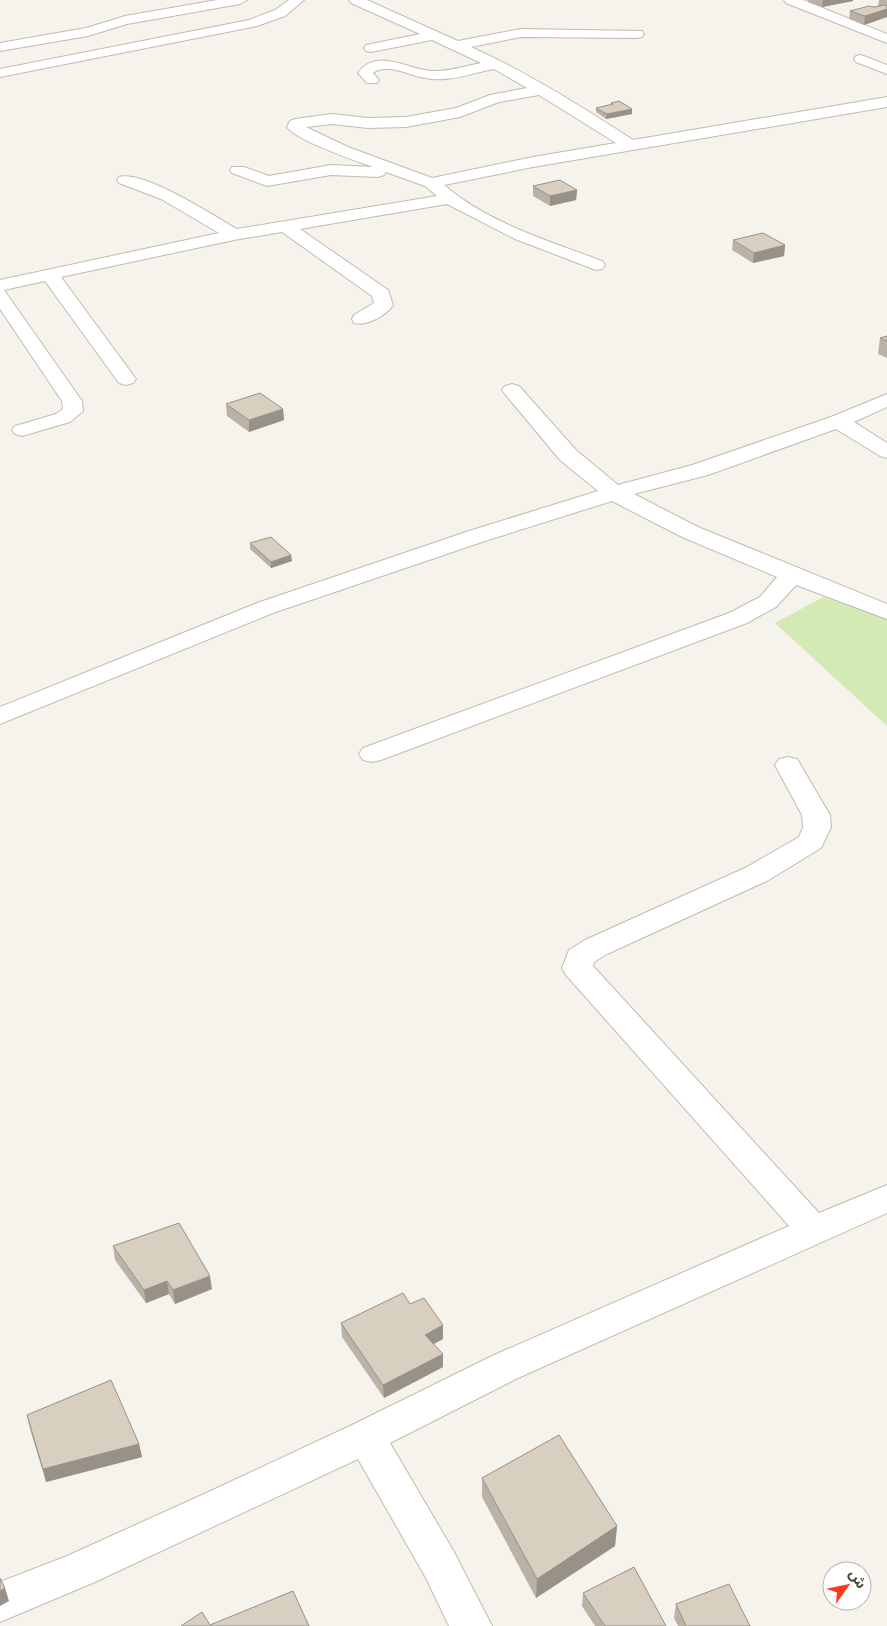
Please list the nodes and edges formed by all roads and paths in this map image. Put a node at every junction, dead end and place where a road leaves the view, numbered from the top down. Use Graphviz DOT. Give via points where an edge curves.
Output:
graph roads {
  1 [pos="240,0"];
  2 [pos="296,0"];
  3 [pos="356,0"];
  4 [pos="791,0"];
  5 [pos="637,34"];
  6 [pos="432,36"];
  7 [pos="887,39"];
  8 [pos="456,46"];
  9 [pos="0,47"];
  10 [pos="371,48"];
  11 [pos="0,56"];
  12 [pos="861,59"];
  13 [pos="496,64"];
  14 [pos="887,70"];
  15 [pos="7,71"];
  16 [pos="372,80"];
  17 [pos="541,90"];
  18 [pos="887,102"];
  19 [pos="631,146"];
  20 [pos="238,170"];
  21 [pos="397,172"];
  22 [pos="125,180"];
  23 [pos="431,183"];
  24 [pos="450,200"];
  25 [pos="284,226"];
  26 [pos="234,235"];
  27 [pos="596,265"];
  28 [pos="50,275"];
  29 [pos="0,285"];
  30 [pos="0,294"];
  31 [pos="361,319"];
  32 [pos="126,379"];
  33 [pos="512,390"];
  34 [pos="887,400"];
  35 [pos="838,421"];
  36 [pos="22,430"];
  37 [pos="887,452"];
  38 [pos="614,493"];
  39 [pos="792,575"];
  40 [pos="887,612"];
  41 [pos="0,716"];
  42 [pos="372,754"];
  43 [pos="788,765"];
  44 [pos="887,1198"];
  45 [pos="814,1231"];
  46 [pos="366,1437"];
  47 [pos="0,1602"];
  48 [pos="471,1626"];
  1 -- 9 [label="street" via="132,18 88,32"];
  2 -- 15 [label="street" via="280,13 252,23"];
  3 -- 6 [label="street"];
  4 -- 7 [label="street"];
  5 -- 8 [label="street" via="521,33"];
  6 -- 8 [label="street"];
  6 -- 10 [label="street"];
  8 -- 13 [label="street"];
  11 -- 15 [label="street"];
  12 -- 14 [label="street"];
  13 -- 16 [label="street" via="432,75 403,67 375,66 365,73"];
  13 -- 17 [label="street"];
  17 -- 19 [label="street"];
  17 -- 21 [label="street" via="495,98 465,111 406,122 368,123 332,119 295,124 304,132"];
  18 -- 19 [label="street"];
  19 -- 23 [label="street"];
  20 -- 21 [label="street" via="267,181 331,170"];
  21 -- 23 [label="street"];
  22 -- 26 [label="street" via="167,194"];
  23 -- 24 [label="street"];
  24 -- 25 [label="street"];
  24 -- 27 [label="street" via="508,231"];
  25 -- 26 [label="street"];
  25 -- 31 [label="street" via="381,294 384,305"];
  26 -- 28 [label="street"];
  28 -- 29 [label="street"];
  28 -- 32 [label="street"];
  30 -- 36 [label="street" via="72,401 73,411 63,418"];
  33 -- 38 [label="street" via="568,455"];
  34 -- 35 [label="street"];
  35 -- 37 [label="street"];
  35 -- 38 [label="street" via="700,470"];
  38 -- 39 [label="street" via="690,532"];
  38 -- 41 [label="street" via="266,608"];
  39 -- 40 [label="street"];
  39 -- 42 [label="street" via="768,602 746,615"];
  43 -- 45 [label="street" via="816,815 817,827 811,842 757,874 596,947 580,957 577,968"];
  44 -- 45 [label="street"];
  45 -- 46 [label="street" via="505,1367"];
  46 -- 47 [label="street" via="81,1570"];
  46 -- 48 [label="street" via="440,1565"];
}
